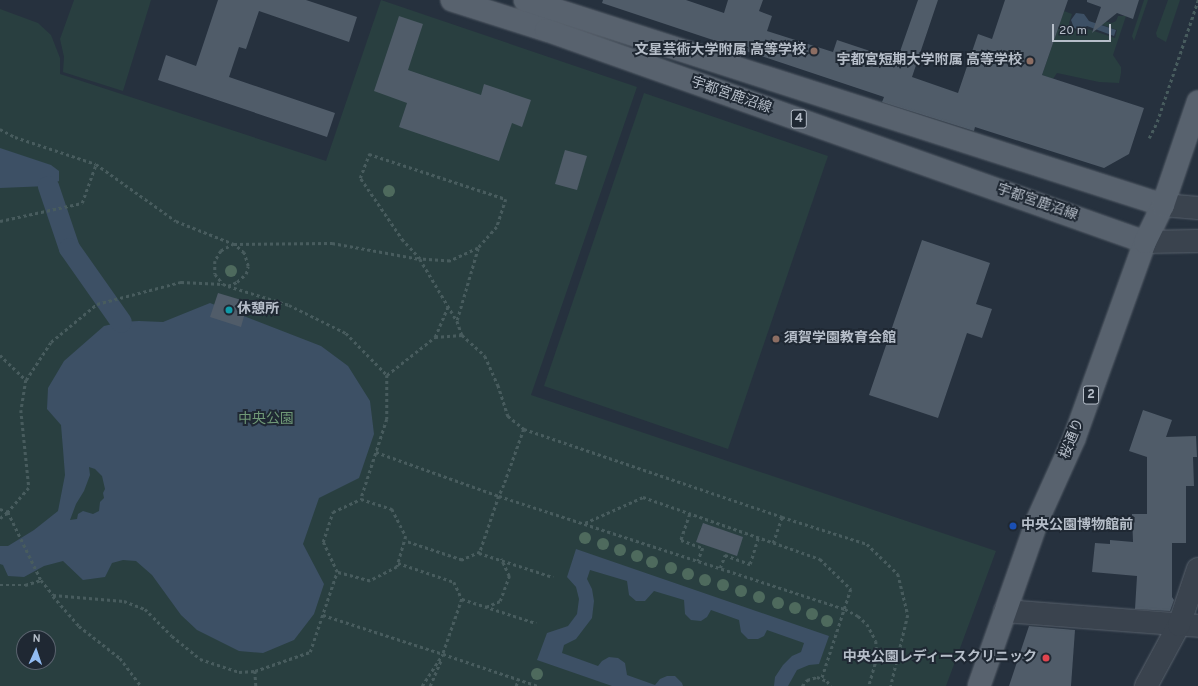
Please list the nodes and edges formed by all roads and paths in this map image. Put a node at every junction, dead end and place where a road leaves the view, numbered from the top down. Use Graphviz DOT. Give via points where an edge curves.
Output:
graph roads {
  1 [pos="452,0"];
  2 [pos="525,0"];
  3 [pos="1198,0"];
  4 [pos="1198,102"];
  5 [pos="0,129"];
  6 [pos="1149,138"];
  7 [pos="96,164"];
  8 [pos="1163,206"];
  9 [pos="1198,208"];
  10 [pos="0,221"];
  11 [pos="1198,240"];
  12 [pos="1145,242"];
  13 [pos="234,244"];
  14 [pos="478,248"];
  15 [pos="420,259"];
  16 [pos="223,284"];
  17 [pos="228,286"];
  18 [pos="448,305"];
  19 [pos="457,321"];
  20 [pos="462,335"];
  21 [pos="435,337"];
  22 [pos="0,355"];
  23 [pos="387,375"];
  24 [pos="26,380"];
  25 [pos="524,429"];
  26 [pos="376,452"];
  27 [pos="499,496"];
  28 [pos="360,499"];
  29 [pos="0,509"];
  30 [pos="8,512"];
  31 [pos="690,514"];
  32 [pos="782,517"];
  33 [pos="0,518"];
  34 [pos="585,523"];
  35 [pos="758,538"];
  36 [pos="405,541"];
  37 [pos="773,543"];
  38 [pos="480,552"];
  39 [pos="501,559"];
  40 [pos="698,561"];
  41 [pos="398,563"];
  42 [pos="720,568"];
  43 [pos="1198,569"];
  44 [pos="336,572"];
  45 [pos="553,577"];
  46 [pos="41,580"];
  47 [pos="0,585"];
  48 [pos="53,595"];
  49 [pos="462,599"];
  50 [pos="486,607"];
  51 [pos="845,609"];
  52 [pos="1005,611"];
  53 [pos="323,615"];
  54 [pos="536,623"];
  55 [pos="1189,625"];
  56 [pos="443,654"];
  57 [pos="255,671"];
  58 [pos="822,678"];
  59 [pos="518,679"];
  60 [pos="141,686"];
  61 [pos="256,686"];
  62 [pos="422,686"];
  63 [pos="430,686"];
  64 [pos="516,686"];
  65 [pos="538,686"];
  66 [pos="802,686"];
  67 [pos="831,686"];
  68 [pos="869,686"];
  69 [pos="891,686"];
  70 [pos="979,686"];
  71 [pos="1146,686"];
  1 -- 12 [label="main road, 宇都宮鹿沼線 / 4" via="546,30"];
  2 -- 8 [label="main road, 宇都宮鹿沼線 / 4"];
  3 -- 6 [label="path" via="1157,122"];
  4 -- 8 [label="main road, 桜通り / 2"];
  5 -- 7 [label="path" via="15,137"];
  7 -- 10 [label="path" via="82,203"];
  7 -- 13 [label="path" via="176,221"];
  8 -- 9 [label="street"];
  8 -- 12 [label="main road, 桜通り / 2"];
  11 -- 12 [label="street"];
  12 -- 52 [label="main road, 桜通り / 2" via="1096,381 1037,521"];
  13 -- 15 [label="path" via="332,243"];
  13 -- 16 [label="path" via="220,251 215,261 215,274"];
  13 -- 17 [label="path" via="244,253 248,266 246,274"];
  14 -- 15 [label="path" via="450,261"];
  14 -- 15 [label="path" via="497,227 506,199 369,154 360,178 403,241"];
  14 -- 19 [label="path"];
  15 -- 18 [label="path"];
  16 -- 17 [label="path"];
  16 -- 24 [label="path" via="181,282 97,304 51,342"];
  17 -- 23 [label="path" via="289,305 346,333"];
  18 -- 19 [label="path"];
  18 -- 21 [label="path"];
  19 -- 20 [label="path"];
  20 -- 21 [label="path"];
  20 -- 25 [label="path" via="485,356 508,416"];
  21 -- 23 [label="path"];
  22 -- 24 [label="path"];
  23 -- 26 [label="path" via="387,419"];
  24 -- 30 [label="path" via="21,410 29,488"];
  25 -- 27 [label="path"];
  25 -- 32 [label="path"];
  26 -- 27 [label="path"];
  26 -- 28 [label="path"];
  27 -- 34 [label="path"];
  27 -- 38 [label="path"];
  28 -- 36 [label="path" via="392,509 406,536"];
  28 -- 44 [label="path" via="333,512 323,542"];
  29 -- 30 [label="path"];
  30 -- 33 [label="path"];
  30 -- 46 [label="path"];
  31 -- 34 [label="path" via="643,497"];
  31 -- 35 [label="path"];
  31 -- 40 [label="path" via="681,540 703,548"];
  32 -- 37 [label="path"];
  32 -- 69 [label="path" via="867,544 898,574 908,615"];
  34 -- 40 [label="path"];
  35 -- 37 [label="path"];
  35 -- 42 [label="path" via="750,564 725,555"];
  36 -- 38 [label="path" via="462,560"];
  36 -- 41 [label="path"];
  37 -- 51 [label="path" via="820,559 851,589"];
  38 -- 39 [label="path"];
  39 -- 45 [label="path"];
  39 -- 50 [label="path" via="509,576 500,601"];
  40 -- 42 [label="path"];
  41 -- 44 [label="path" via="397,567 370,581"];
  41 -- 49 [label="path" via="454,582"];
  42 -- 51 [label="path"];
  43 -- 55 [label="street"];
  44 -- 53 [label="path"];
  46 -- 47 [label="path" via="25,585"];
  46 -- 48 [label="path"];
  48 -- 57 [label="path" via="124,601 146,608 172,636 200,659 238,672"];
  48 -- 60 [label="path" via="80,626 120,658"];
  49 -- 50 [label="path"];
  49 -- 56 [label="path"];
  50 -- 54 [label="path"];
  51 -- 58 [label="path"];
  51 -- 68 [label="path" via="867,624 876,641 877,658"];
  52 -- 55 [label="street"];
  52 -- 70 [label="main road, 桜通り / 2"];
  53 -- 56 [label="path"];
  53 -- 57 [label="path" via="310,652"];
  55 -- 71 [label="street"];
  56 -- 59 [label="path"];
  56 -- 62 [label="path"];
  56 -- 63 [label="path"];
  57 -- 61 [label="path"];
  58 -- 66 [label="path" via="812,677"];
  58 -- 67 [label="path"];
  59 -- 64 [label="path"];
  59 -- 65 [label="path"];
}
